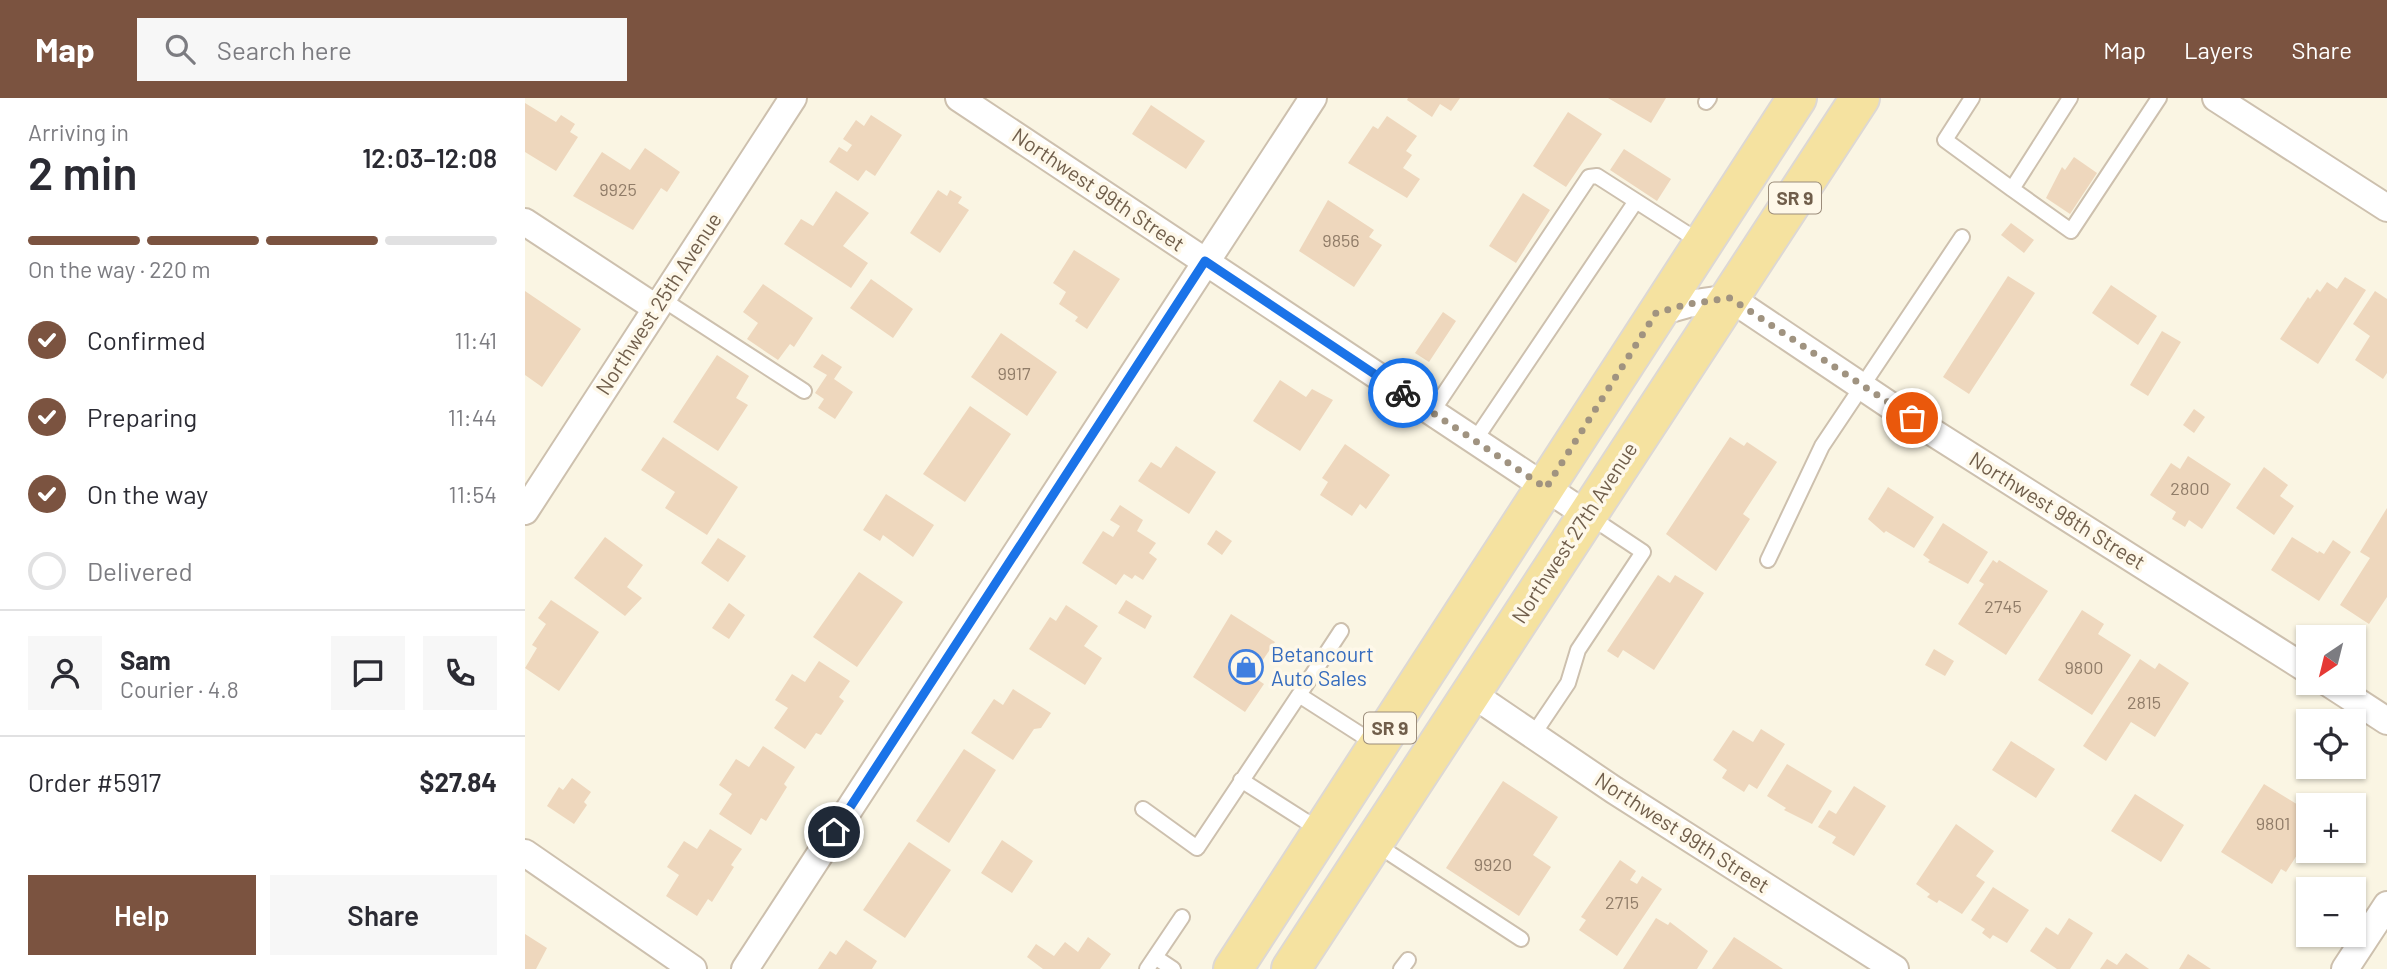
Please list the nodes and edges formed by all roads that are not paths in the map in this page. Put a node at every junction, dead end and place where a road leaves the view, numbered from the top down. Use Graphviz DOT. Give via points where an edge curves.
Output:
graph roads {
  1 [pos="793,98"];
  2 [pos="959,98"];
  3 [pos="1313,98"];
  4 [pos="1860,98"];
  5 [pos="1972,98"];
  6 [pos="2070,98"];
  7 [pos="2159,98"];
  8 [pos="2216,98"];
  9 [pos="1793,100"];
  10 [pos="2012,189"];
  11 [pos="1636,201"];
  12 [pos="2387,208"];
  13 [pos="525,222"];
  14 [pos="1962,237"];
  15 [pos="1702,243"];
  16 [pos="1205,261"];
  17 [pos="1730,298"];
  18 [pos="659,304"];
  19 [pos="1656,313"];
  20 [pos="1863,386"];
  21 [pos="804,391"];
  22 [pos="1432,412"];
  23 [pos="1475,440"];
  24 [pos="1546,488"];
  25 [pos="525,511"];
  26 [pos="1587,515"];
  27 [pos="1768,560"];
  28 [pos="1341,631"];
  29 [pos="2296,662"];
  30 [pos="1471,692"];
  31 [pos="1300,695"];
  32 [pos="2348,695"];
  33 [pos="2387,720"];
  34 [pos="1533,735"];
  35 [pos="1378,746"];
  36 [pos="1241,780"];
  37 [pos="1143,809"];
  38 [pos="1322,832"];
  39 [pos="1373,843"];
  40 [pos="525,852"];
  41 [pos="2387,905"];
  42 [pos="1182,917"];
  43 [pos="1521,939"];
  44 [pos="1151,963"];
  45 [pos="693,969"];
  46 [pos="745,969"];
  47 [pos="1173,969"];
  48 [pos="1233,969"];
  49 [pos="1291,969"];
  50 [pos="1895,969"];
  51 [pos="2345,969"];
  1 -- 18 [label="street, Northwest 25th Avenue"];
  2 -- 16 [label="street, Northwest 99th Street"];
  3 -- 16 [label="street"];
  4 -- 17 [label="main road, Northwest 27th Avenue / SR 9"];
  5 -- 10 [label="lane" via="1945,140"];
  6 -- 10 [label="lane"];
  7 -- 10 [label="lane" via="2071,231"];
  8 -- 12 [label="street"];
  9 -- 15 [label="main road, SR 9"];
  11 -- 15 [label="lane"];
  11 -- 22 [label="lane" via="1600,177 1589,177"];
  11 -- 23 [label="lane"];
  13 -- 18 [label="street"];
  14 -- 20 [label="lane"];
  15 -- 19 [label="main road, SR 9"];
  16 -- 22 [label="street, Northwest 99th Street"];
  16 -- 46 [label="street"];
  17 -- 19 [label="street"];
  17 -- 20 [label="street, Northwest 98th Street"];
  17 -- 26 [label="main road, Northwest 27th Avenue / SR 9"];
  18 -- 21 [label="lane"];
  18 -- 25 [label="street, Northwest 25th Avenue"];
  19 -- 24 [label="main road, SR 9"];
  20 -- 27 [label="lane" via="1822,446"];
  20 -- 29 [label="street, Northwest 98th Street"];
  22 -- 23 [label="street, Northwest 99th Street"];
  23 -- 24 [label="street, Northwest 99th Street"];
  24 -- 26 [label="street, Northwest 99th Street"];
  24 -- 35 [label="main road, SR 9"];
  26 -- 30 [label="main road, Northwest 27th Avenue / SR 9"];
  26 -- 34 [label="lane" via="1643,552 1578,650 1568,683"];
  28 -- 31 [label="lane"];
  30 -- 34 [label="street, Northwest 99th Street"];
  30 -- 39 [label="main road, Northwest 27th Avenue / SR 9"];
  31 -- 35 [label="lane"];
  31 -- 36 [label="lane"];
  32 -- 33 [label="street"];
  34 -- 50 [label="street, Northwest 99th Street"];
  35 -- 38 [label="main road, SR 9"];
  36 -- 37 [label="lane" via="1197,848"];
  36 -- 38 [label="lane"];
  38 -- 48 [label="main road, SR 9"];
  39 -- 43 [label="lane"];
  39 -- 49 [label="main road, Northwest 27th Avenue / SR 9"];
  40 -- 45 [label="street"];
  41 -- 51 [label="street"];
  42 -- 44 [label="lane"];
  44 -- 47 [label="lane"];
}
